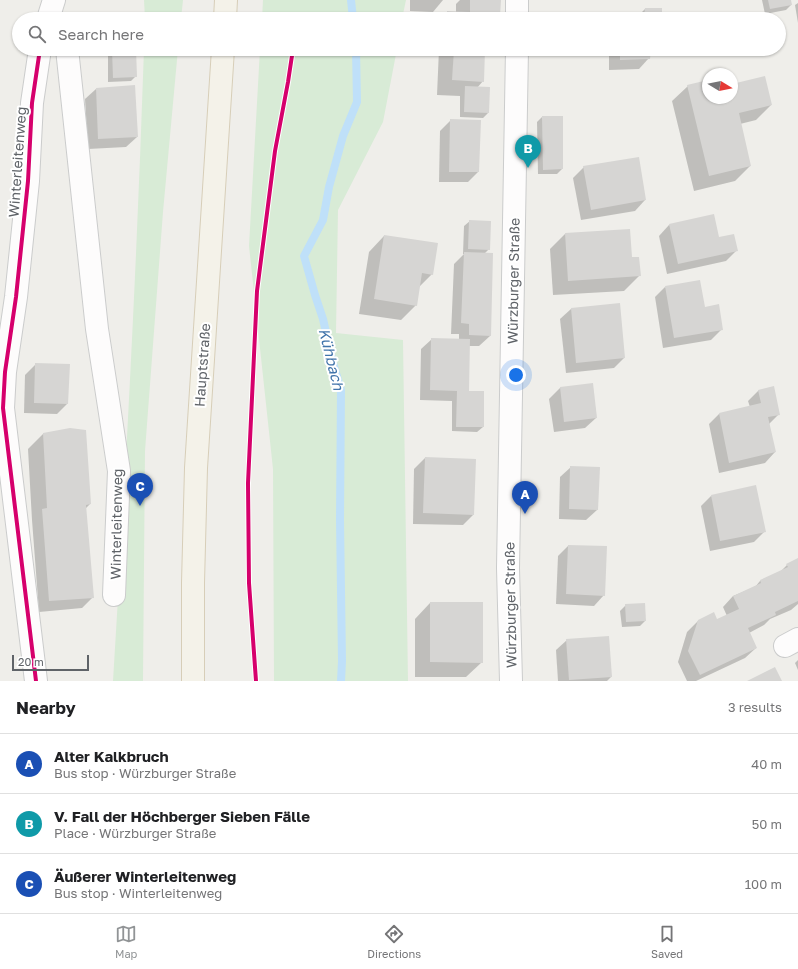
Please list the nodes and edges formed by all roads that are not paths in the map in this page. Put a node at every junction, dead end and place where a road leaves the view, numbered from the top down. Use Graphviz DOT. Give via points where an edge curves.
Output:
graph roads {
  1 [pos="226,0"];
  2 [pos="517,0"];
  3 [pos="225,12"];
  4 [pos="517,12"];
  5 [pos="39,56"];
  6 [pos="68,56"];
  7 [pos="223,56"];
  8 [pos="517,56"];
  9 [pos="114,595"];
  10 [pos="36,681"];
  11 [pos="193,681"];
  12 [pos="511,681"];
  1 -- 3 [label="main road"];
  2 -- 4 [label="street"];
  5 -- 10 [label="street, Winterleitenweg" via="32,103 28,181 3,408"];
  6 -- 9 [label="street, Winterleitenweg" via="97,329 119,471"];
  7 -- 11 [label="main road, Hauptstraße" via="196,468"];
  8 -- 12 [label="street, Würzburger Straße" via="508,568"];
}
